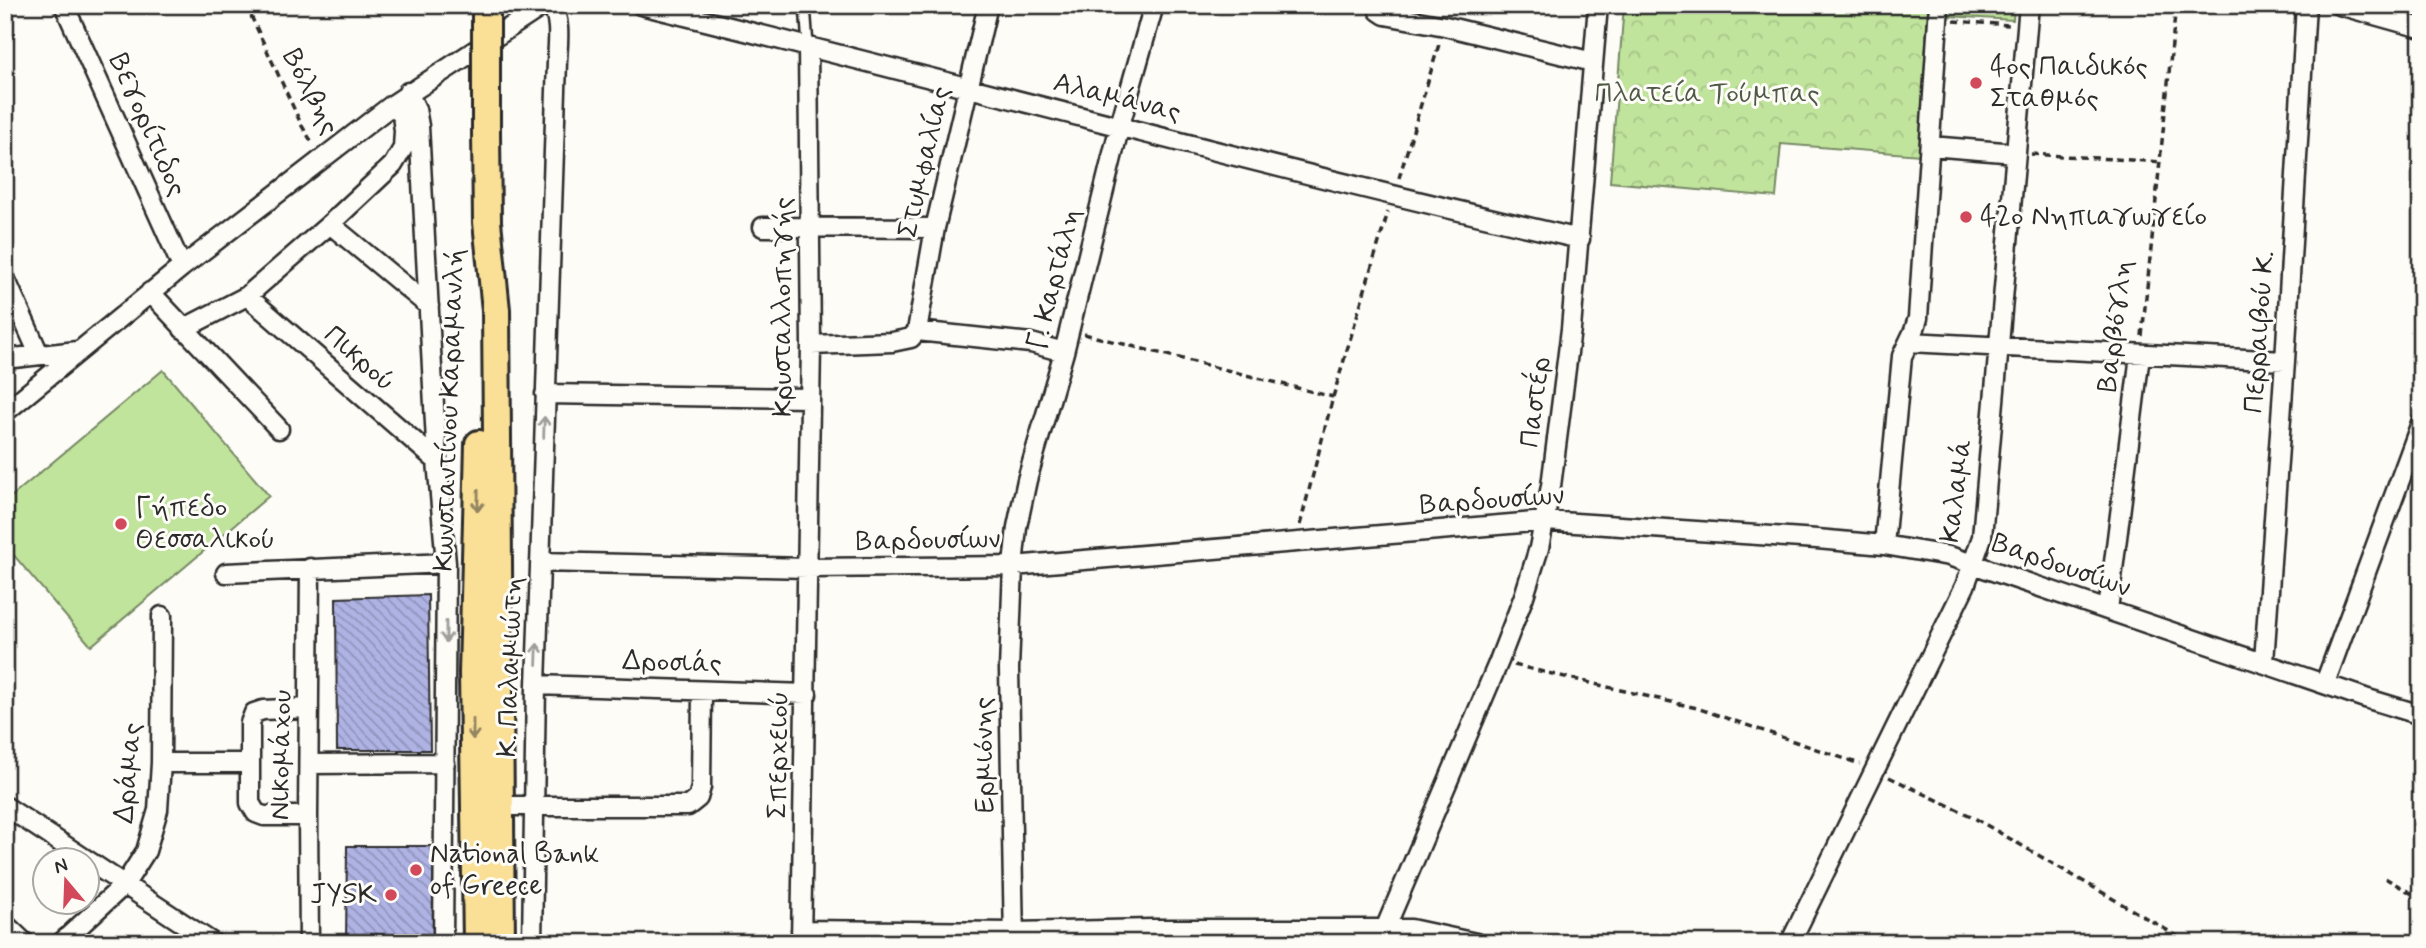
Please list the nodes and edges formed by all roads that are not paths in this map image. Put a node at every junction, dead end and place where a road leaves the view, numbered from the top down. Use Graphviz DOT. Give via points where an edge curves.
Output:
graph roads {
  1 [pos="64,5"];
  2 [pos="486,5"];
  3 [pos="544,5"];
  4 [pos="552,5"];
  5 [pos="642,5"];
  6 [pos="805,5"];
  7 [pos="988,5"];
  8 [pos="1154,5"];
  9 [pos="1598,5"];
  10 [pos="2029,5"];
  11 [pos="2306,5"];
  12 [pos="2339,5"];
  13 [pos="1380,8"];
  14 [pos="1938,13"];
  15 [pos="2421,27"];
  16 [pos="808,46"];
  17 [pos="1593,62"];
  18 [pos="969,86"];
  19 [pos="408,92"];
  20 [pos="392,105"];
  21 [pos="1121,125"];
  22 [pos="1930,146"];
  23 [pos="2016,153"];
  24 [pos="487,222"];
  25 [pos="330,224"];
  26 [pos="763,227"];
  27 [pos="810,227"];
  28 [pos="935,228"];
  29 [pos="1580,239"];
  30 [pos="182,267"];
  31 [pos="5,278"];
  32 [pos="150,292"];
  33 [pos="247,296"];
  34 [pos="429,306"];
  35 [pos="183,329"];
  36 [pos="917,331"];
  37 [pos="1909,342"];
  38 [pos="811,345"];
  39 [pos="1998,348"];
  40 [pos="77,351"];
  41 [pos="1064,352"];
  42 [pos="39,354"];
  43 [pos="2140,355"];
  44 [pos="5,359"];
  45 [pos="2285,361"];
  46 [pos="545,394"];
  47 [pos="810,398"];
  48 [pos="5,412"];
  49 [pos="2421,423"];
  50 [pos="279,429"];
  51 [pos="437,461"];
  52 [pos="1545,521"];
  53 [pos="1884,545"];
  54 [pos="540,562"];
  55 [pos="446,563"];
  56 [pos="1974,565"];
  57 [pos="1013,566"];
  58 [pos="310,568"];
  59 [pos="808,568"];
  60 [pos="226,573"];
  61 [pos="2108,610"];
  62 [pos="162,616"];
  63 [pos="2264,662"];
  64 [pos="2325,683"];
  65 [pos="536,685"];
  66 [pos="702,691"];
  67 [pos="807,694"];
  68 [pos="309,708"];
  69 [pos="2421,715"];
  70 [pos="250,762"];
  71 [pos="161,763"];
  72 [pos="309,764"];
  73 [pos="445,764"];
  74 [pos="6,804"];
  75 [pos="499,806"];
  76 [pos="533,807"];
  77 [pos="308,816"];
  78 [pos="125,884"];
  79 [pos="5,924"];
  80 [pos="801,936"];
  81 [pos="1382,936"];
  82 [pos="1014,937"];
  83 [pos="25,943"];
  84 [pos="61,943"];
  85 [pos="213,943"];
  86 [pos="309,943"];
  87 [pos="443,943"];
  88 [pos="477,943"];
  89 [pos="501,943"];
  90 [pos="532,943"];
  91 [pos="1476,943"];
  92 [pos="1790,943"];
  1 -- 30 [label="street, Βεγορίτιδος"];
  2 -- 24 [label="main road, bridge"];
  3 -- 19 [label="street"];
  4 -- 46 [label="street, Κ. Παλαμιώτη" via="557,14 557,53"];
  5 -- 16 [label="street, Αλαμάνας"];
  6 -- 16 [label="lane"];
  7 -- 18 [label="street, Στυμφαλίας"];
  8 -- 21 [label="street, Γ. Καρτάλη"];
  9 -- 17 [label="street, Παστέρ"];
  10 -- 23 [label="street, Καλαμά"];
  11 -- 45 [label="street, Περραιβού Κ."];
  12 -- 15 [label="street"];
  13 -- 17 [label="street" via="1385,15"];
  14 -- 22 [label="street"];
  16 -- 18 [label="street, Αλαμάνας"];
  16 -- 27 [label="street, Κρυσταλλοπηγής"];
  17 -- 29 [label="street, Παστέρ"];
  18 -- 21 [label="street, Αλαμάνας"];
  18 -- 28 [label="street, Στυμφαλίας"];
  19 -- 20 [label="street"];
  19 -- 34 [label="street, Κωνσταντίνου Καραμανλή" via="419,125"];
  20 -- 25 [label="street" via="404,123 401,153"];
  20 -- 30 [label="street"];
  21 -- 29 [label="street, Αλαμάνας"];
  21 -- 41 [label="street, Γ. Καρτάλη"];
  22 -- 23 [label="street"];
  22 -- 37 [label="street" via="1918,317"];
  23 -- 39 [label="street, Καλαμά"];
  24 -- 75 [label="main road, Κωνσταντίνου Καραμανλή" via="496,310"];
  24 -- 88 [label="main road, Κωνσταντίνου Καραμανλή, one-way" via="473,673"];
  25 -- 33 [label="street"];
  25 -- 34 [label="street"];
  26 -- 27 [label="street"];
  27 -- 28 [label="street"];
  27 -- 38 [label="street, Κρυσταλλοπηγής"];
  28 -- 36 [label="street, Στυμφαλίας"];
  29 -- 52 [label="street, Παστέρ"];
  30 -- 32 [label="street"];
  31 -- 42 [label="street"];
  32 -- 35 [label="street"];
  32 -- 40 [label="street"];
  33 -- 35 [label="street"];
  33 -- 51 [label="street, Πικρού"];
  34 -- 51 [label="street, Κωνσταντίνου Καραμανλή"];
  35 -- 50 [label="street"];
  36 -- 38 [label="street" via="911,338 892,342"];
  36 -- 41 [label="street" via="1031,343"];
  37 -- 39 [label="street"];
  37 -- 53 [label="street" via="1902,356"];
  38 -- 47 [label="street, Κρυσταλλοπηγής"];
  39 -- 43 [label="street"];
  39 -- 56 [label="street, Καλαμά" via="1982,537"];
  40 -- 42 [label="street"];
  40 -- 48 [label="street"];
  41 -- 57 [label="street, Γ. Καρτάλη" via="1019,512"];
  42 -- 44 [label="street"];
  43 -- 45 [label="street"];
  43 -- 61 [label="street, Βαρβόγλη"];
  45 -- 63 [label="street, Περραιβού Κ."];
  46 -- 47 [label="street"];
  54 -- 46 [label="street, Κ. Παλαμιώτη, one-way"];
  47 -- 59 [label="street, Κρυσταλλοπηγής"];
  49 -- 64 [label="street"];
  51 -- 55 [label="street, Κωνσταντίνου Καραμανλή"];
  52 -- 53 [label="street, Βαρδουσίων"];
  52 -- 57 [label="street, Βαρδουσίων"];
  52 -- 81 [label="street, Παστέρ" via="1499,660"];
  53 -- 56 [label="street, Βαρδουσίων"];
  54 -- 59 [label="street, Βαρδουσίων"];
  65 -- 54 [label="street, Κ. Παλαμιώτη, one-way"];
  55 -- 58 [label="street"];
  55 -- 73 [label="street, Κωνσταντίνου Καραμανλή, one-way"];
  56 -- 61 [label="street, Βαρδουσίων"];
  56 -- 92 [label="street, Καλαμά"];
  57 -- 59 [label="street, Βαρδουσίων"];
  57 -- 82 [label="street, Ερμιόνης" via="1009,669"];
  58 -- 60 [label="street"];
  58 -- 68 [label="street, Νικομάχου"];
  59 -- 67 [label="street, Σπερχειού"];
  61 -- 63 [label="street, Βαρδουσίων"];
  62 -- 71 [label="street, Δράμας"];
  63 -- 64 [label="street, Βαρδουσίων"];
  64 -- 69 [label="street, Βαρδουσίων"];
  65 -- 66 [label="street, Δροσιάς"];
  65 -- 76 [label="street, Κ. Παλαμιώτη"];
  66 -- 67 [label="street, Δροσιάς"];
  66 -- 76 [label="street" via="701,787 698,798 688,806"];
  67 -- 80 [label="street, Σπερχειού"];
  68 -- 70 [label="street" via="254,713"];
  68 -- 72 [label="street, Νικομάχου"];
  70 -- 71 [label="street"];
  70 -- 77 [label="street" via="250,803 256,813"];
  71 -- 78 [label="street, Δράμας" via="158,810 146,851"];
  72 -- 73 [label="street"];
  72 -- 77 [label="street, Νικομάχου"];
  73 -- 87 [label="street, Κωνσταντίνου Καραμανλή"];
  74 -- 78 [label="street"];
  75 -- 76 [label="street"];
  75 -- 89 [label="main road, Κωνσταντίνου Καραμανλή"];
  76 -- 90 [label="street, Κ. Παλαμιώτη"];
  77 -- 86 [label="street, Νικομάχου"];
  78 -- 84 [label="street, Δράμας"];
  78 -- 85 [label="street"];
  79 -- 83 [label="street"];
  80 -- 82 [label="street"];
  81 -- 82 [label="street" via="1193,929"];
  81 -- 91 [label="street" via="1412,929"];
}
